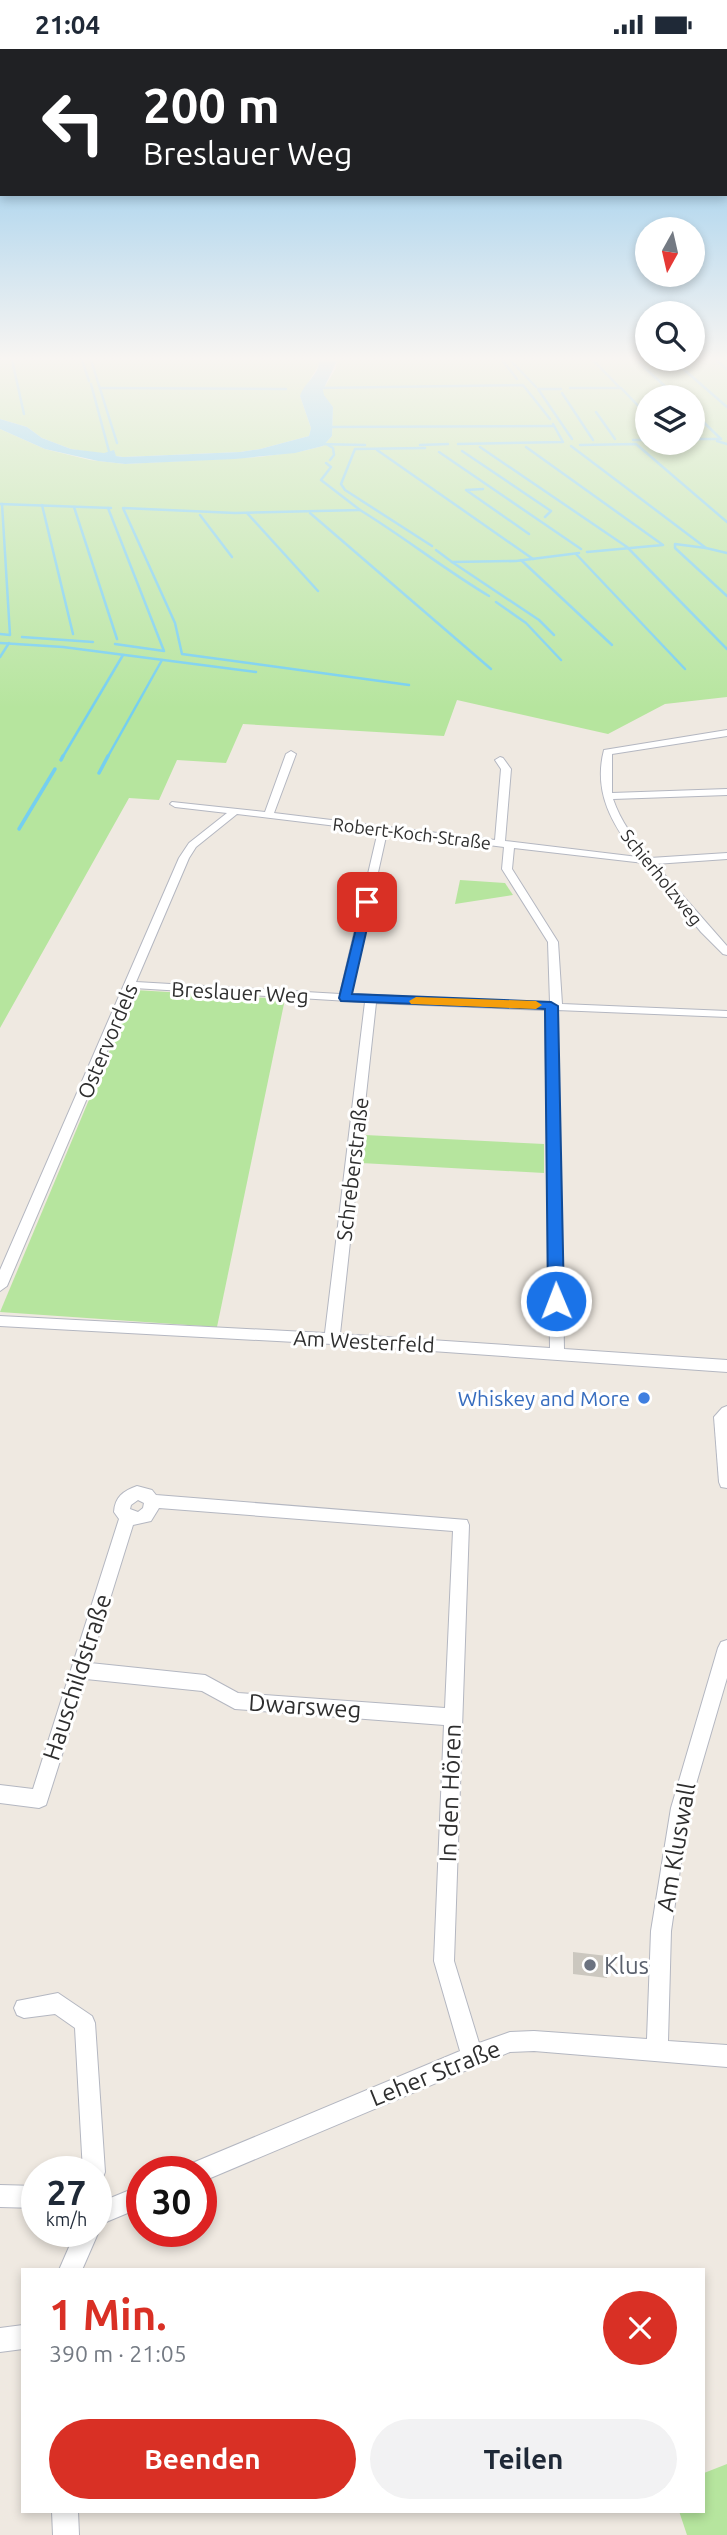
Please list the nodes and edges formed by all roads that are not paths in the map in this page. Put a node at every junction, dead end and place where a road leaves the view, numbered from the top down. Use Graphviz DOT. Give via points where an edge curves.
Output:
graph roads {
  1 [pos="727,733"];
  2 [pos="291,754"];
  3 [pos="500,760"];
  4 [pos="727,792"];
  5 [pos="607,796"];
  6 [pos="175,804"];
  7 [pos="234,812"];
  8 [pos="268,816"];
  9 [pos="383,830"];
  10 [pos="504,844"];
  11 [pos="727,856"];
  12 [pos="649,861"];
  13 [pos="727,952"];
  14 [pos="131,985"];
  15 [pos="345,998"];
  16 [pos="371,999"];
  17 [pos="554,1006"];
  18 [pos="727,1014"];
  19 [pos="0,1286"];
  20 [pos="0,1321"];
  21 [pos="332,1339"];
  22 [pos="557,1354"];
  23 [pos="727,1366"];
  24 [pos="727,1412"];
  25 [pos="727,1482"];
  26 [pos="461,1525"];
  27 [pos="727,1648"];
  28 [pos="79,1670"];
  29 [pos="452,1717"];
  30 [pos="0,1794"];
  31 [pos="24,2008"];
  32 [pos="657,2051"];
  33 [pos="472,2056"];
  34 [pos="727,2056"];
  35 [pos="93,2156"];
  36 [pos="217,2164"];
  37 [pos="0,2196"];
  38 [pos="21,2197"];
  39 [pos="80,2247"];
  40 [pos="71,2268"];
  41 [pos="21,2337"];
  42 [pos="0,2340"];
  43 [pos="65,2513"];
  44 [pos="66,2535"];
  1 -- 5 [label="street, Schierholzweg" via="607,752"];
  2 -- 8 [label="street"];
  3 -- 10 [label="street" via="506,769"];
  4 -- 5 [label="street"];
  5 -- 12 [label="street, Schierholzweg" via="615,818"];
  6 -- 7 [label="street, Robert-Koch-Straße"];
  7 -- 8 [label="street, Robert-Koch-Straße"];
  7 -- 14 [label="street, Ostervordels" via="192,845 184,858"];
  8 -- 9 [label="street, Robert-Koch-Straße"];
  9 -- 10 [label="street, Robert-Koch-Straße"];
  9 -- 15 [label="street"];
  10 -- 12 [label="street, Robert-Koch-Straße"];
  10 -- 17 [label="street" via="507,869 553,942"];
  11 -- 12 [label="street, Robert-Koch-Straße"];
  12 -- 13 [label="street, Schierholzweg"];
  14 -- 15 [label="street, Breslauer Weg"];
  14 -- 19 [label="street, Ostervordels"];
  15 -- 16 [label="street, Breslauer Weg"];
  16 -- 17 [label="street, Breslauer Weg"];
  16 -- 21 [label="street, Schreberstraße"];
  17 -- 18 [label="street, Breslauer Weg"];
  17 -- 22 [label="street"];
  20 -- 21 [label="street, Am Westerfeld"];
  21 -- 22 [label="street, Am Westerfeld"];
  22 -- 23 [label="street, Am Westerfeld"];
  24 -- 25 [label="street" via="722,1417"];
  26 -- 28 [label="street, Hauschildstraße" via="152,1501 146,1517 127,1519"];
  26 -- 29 [label="street, In den Hören"];
  27 -- 32 [label="street, Am Kluswall" via="680,1808 661,1931"];
  28 -- 29 [label="street, Dwarsweg" via="205,1683 235,1702"];
  28 -- 30 [label="street, Hauschildstraße" via="38,1799"];
  29 -- 33 [label="street, In den Hören" via="444,1961"];
  31 -- 35 [label="street" via="58,2003 85,2023"];
  32 -- 33 [label="street, Leher Straße" via="534,2041 510,2042"];
  32 -- 34 [label="street, Leher Straße"];
  33 -- 36 [label="street, Leher Straße"];
  37 -- 38 [label="street"];
  39 -- 40 [label="street"];
  41 -- 42 [label="street"];
  43 -- 44 [label="street"];
}
